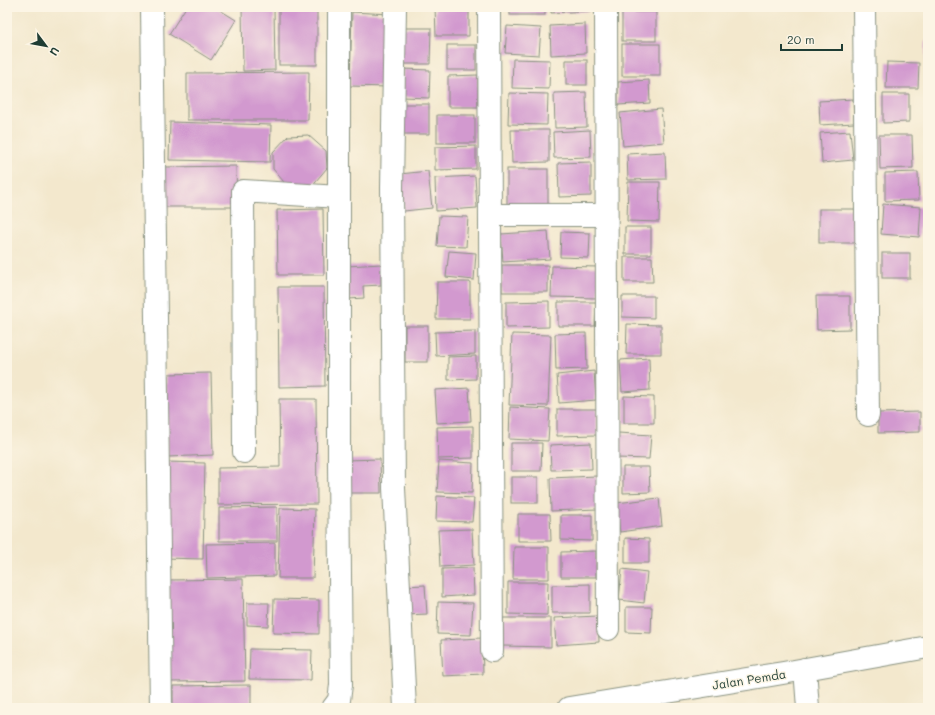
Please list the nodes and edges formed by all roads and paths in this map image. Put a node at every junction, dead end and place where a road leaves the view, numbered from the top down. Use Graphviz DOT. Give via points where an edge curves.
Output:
graph roads {
  1 [pos="152,7"];
  2 [pos="339,7"];
  3 [pos="395,7"];
  4 [pos="489,7"];
  5 [pos="606,7"];
  6 [pos="864,7"];
  7 [pos="339,197"];
  8 [pos="491,215"];
  9 [pos="606,215"];
  10 [pos="868,415"];
  11 [pos="244,452"];
  12 [pos="608,630"];
  13 [pos="928,647"];
  14 [pos="492,651"];
  15 [pos="805,669"];
  16 [pos="678,699"];
  17 [pos="161,708"];
  18 [pos="333,708"];
  19 [pos="405,708"];
  20 [pos="572,708"];
  21 [pos="808,708"];
  1 -- 17 [label="street"];
  2 -- 7 [label="street"];
  3 -- 19 [label="street" via="392,188 394,488"];
  4 -- 8 [label="street"];
  5 -- 9 [label="street"];
  6 -- 10 [label="street"];
  7 -- 11 [label="street" via="243,191"];
  7 -- 18 [label="street" via="340,686 339,700"];
  8 -- 9 [label="street"];
  8 -- 14 [label="street"];
  9 -- 12 [label="street"];
  13 -- 15 [label="street, Jalan Pemda"];
  15 -- 16 [label="street, Jalan Pemda"];
  15 -- 21 [label="street"];
  16 -- 20 [label="street, Jalan Pemda"];
}
